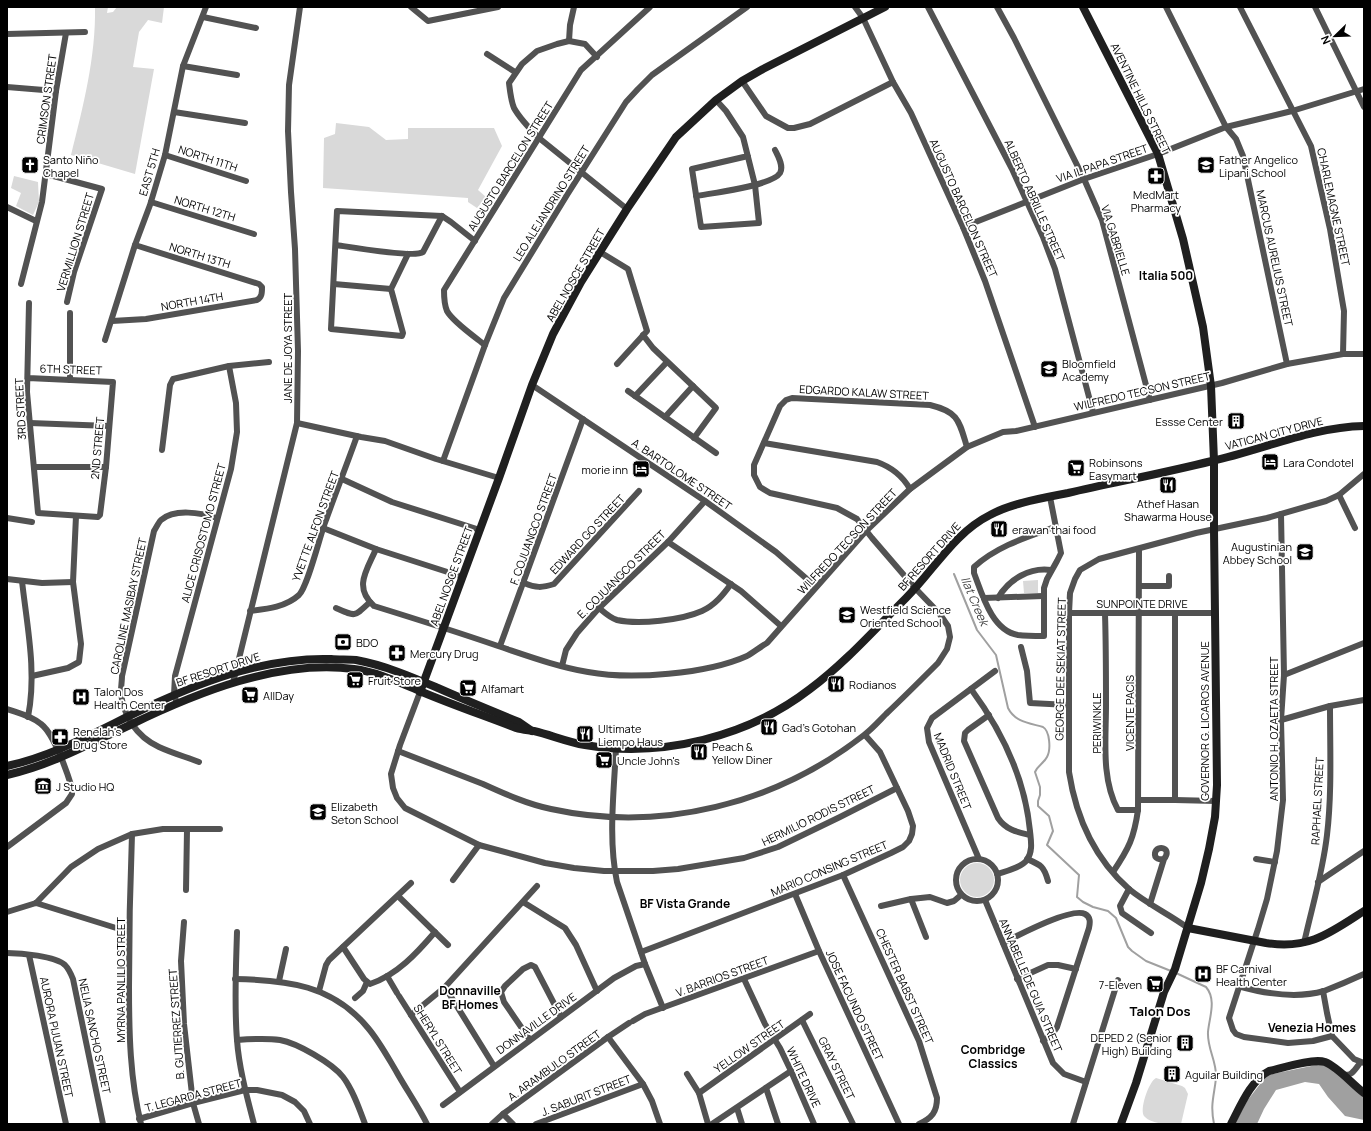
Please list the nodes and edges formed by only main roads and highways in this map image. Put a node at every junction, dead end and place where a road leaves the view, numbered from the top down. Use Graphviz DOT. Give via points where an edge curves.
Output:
graph roads {
  1 [pos="886,7"];
  2 [pos="1084,7"];
  3 [pos="1364,426"];
  4 [pos="1214,461"];
  5 [pos="424,682"];
  6 [pos="420,692"];
  7 [pos="532,731"];
  8 [pos="7,766"];
  9 [pos="7,775"];
  10 [pos="1364,911"];
  11 [pos="1188,928"];
  12 [pos="1364,1093"];
  13 [pos="1121,1124"];
  14 [pos="1231,1124"];
  1 -- 5 [label="main road, ABEL NOSCE STREET" via="742,81 716,100 676,137 581,282 553,334"];
  2 -- 4 [label="main road, AVENTINE HILLS STREET" via="1158,154 1183,239 1203,327 1211,386"];
  3 -- 4 [label="main road, VATICAN CITY DRIVE" via="1303,435"];
  4 -- 7 [label="main road, BF RESORT DRIVE" via="1050,497 991,514 970,527 951,545 915,588 810,689 784,707 723,734 656,747 616,748 585,745"];
  4 -- 11 [label="main road, GOVERNOR G. LICAROS AVENUE" via="1216,801 1209,849"];
  5 -- 6 [label="main road, ABEL NOSCE STREET"];
  5 -- 7 [label="main road, BF RESORT DRIVE" via="526,725"];
  5 -- 8 [label="main road, BF RESORT DRIVE" via="400,672 355,660 315,659 269,664 174,694 58,750"];
  6 -- 7 [label="main road, BF RESORT DRIVE" via="516,728"];
  6 -- 9 [label="main road, BF RESORT DRIVE" via="379,675 354,669 325,667 270,674 233,683 177,703 62,758"];
  10 -- 11 [label="main road" via="1334,931 1304,943 1278,945"];
  11 -- 13 [label="main road, GOVERNOR G. LICAROS AVENUE" via="1174,972 1164,992"];
  12 -- 14 [label="main road" via="1325,1062 1316,1061 1269,1071 1255,1082"];
}
